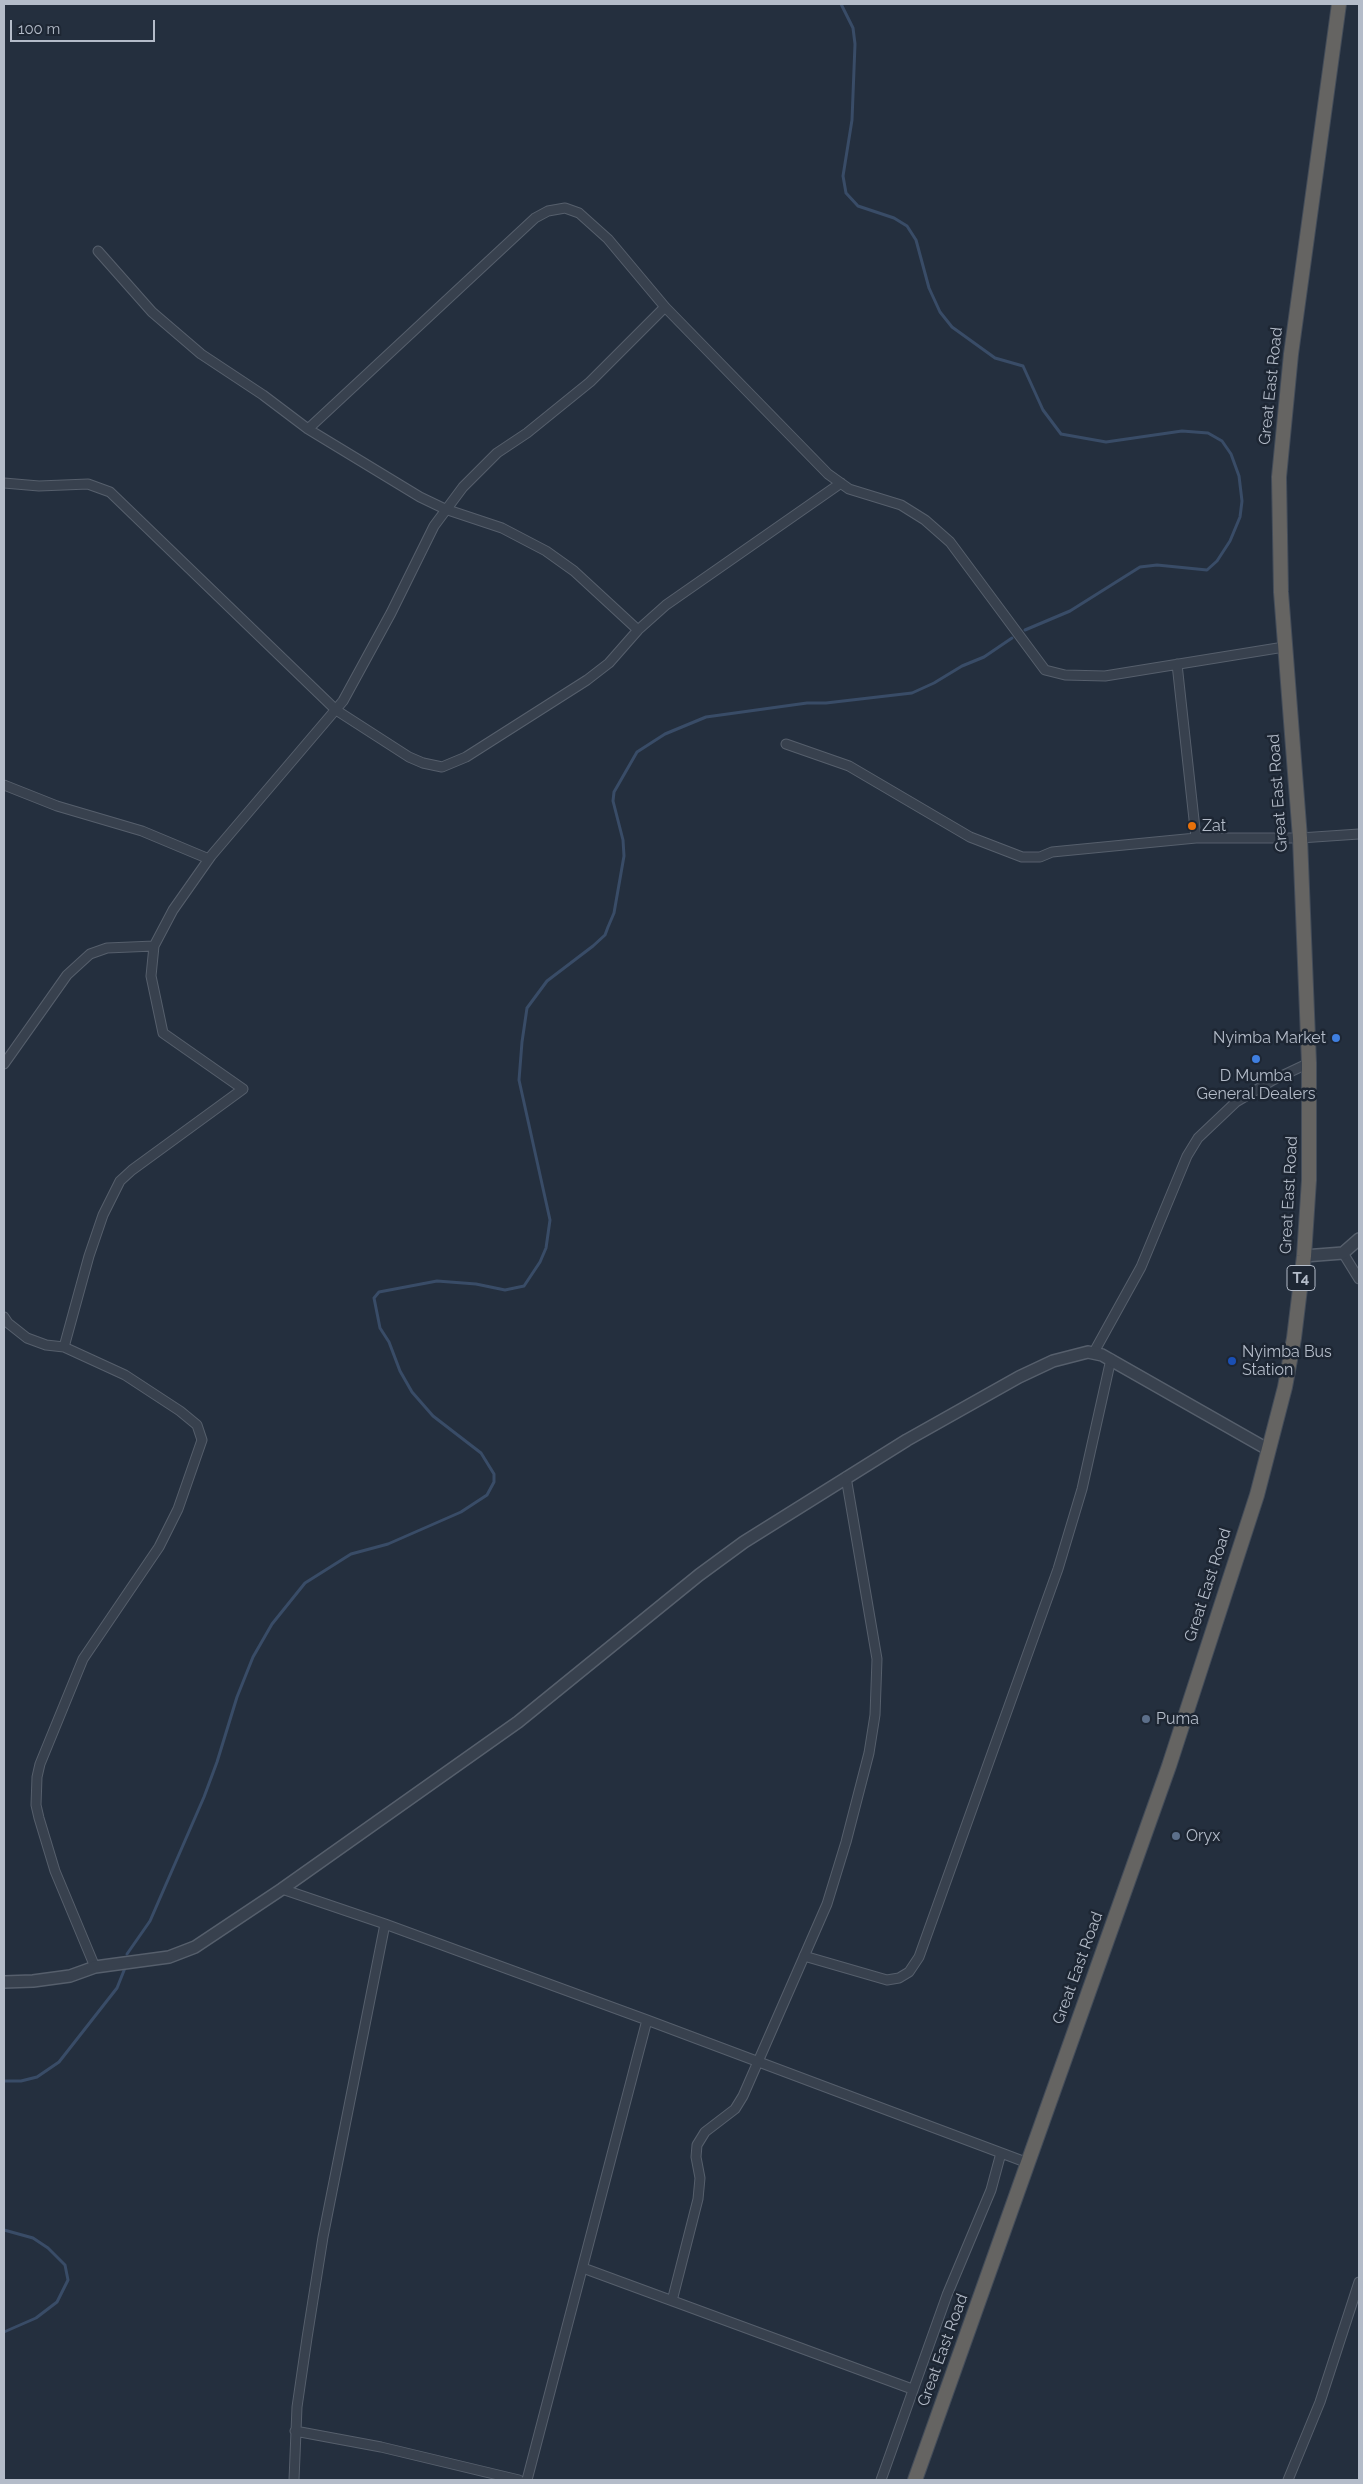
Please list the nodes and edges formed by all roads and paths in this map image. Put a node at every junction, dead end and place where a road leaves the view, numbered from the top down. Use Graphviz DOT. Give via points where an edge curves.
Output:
graph roads {
  1 [pos="1338,4"];
  2 [pos="98,250"];
  3 [pos="665,308"];
  4 [pos="308,429"];
  5 [pos="4,482"];
  6 [pos="841,483"];
  7 [pos="445,509"];
  8 [pos="638,630"];
  9 [pos="1284,646"];
  10 [pos="1177,664"];
  11 [pos="336,710"];
  12 [pos="786,744"];
  13 [pos="4,785"];
  14 [pos="1359,834"];
  15 [pos="1196,838"];
  16 [pos="1300,838"];
  17 [pos="209,859"];
  18 [pos="154,946"];
  19 [pos="1309,1063"];
  20 [pos="4,1064"];
  21 [pos="1359,1239"];
  22 [pos="1343,1253"];
  23 [pos="1304,1256"];
  24 [pos="1359,1279"];
  25 [pos="4,1318"];
  26 [pos="64,1348"];
  27 [pos="1094,1352"];
  28 [pos="1111,1360"];
  29 [pos="1269,1450"];
  30 [pos="846,1477"];
  31 [pos="282,1889"];
  32 [pos="385,1924"];
  33 [pos="804,1956"];
  34 [pos="95,1967"];
  35 [pos="4,1982"];
  36 [pos="647,2020"];
  37 [pos="758,2062"];
  38 [pos="1001,2153"];
  39 [pos="1028,2163"];
  40 [pos="583,2268"];
  41 [pos="1359,2282"];
  42 [pos="672,2301"];
  43 [pos="912,2389"];
  44 [pos="295,2431"];
  45 [pos="294,2480"];
  46 [pos="519,2480"];
  47 [pos="527,2480"];
  48 [pos="881,2480"];
  49 [pos="915,2480"];
  50 [pos="1288,2480"];
  1 -- 9 [label="highway, Great East Road / T4" via="1290,354 1282,436 1280,516"];
  2 -- 4 [label="street" via="152,312 185,342"];
  3 -- 4 [label="street" via="592,224 573,210 559,208 548,211 535,218"];
  3 -- 6 [label="street" via="828,474"];
  3 -- 7 [label="street" via="569,400 484,464"];
  4 -- 7 [label="street"];
  5 -- 11 [label="street" via="39,486 88,484 110,492"];
  6 -- 8 [label="street" via="730,558"];
  6 -- 10 [label="street" via="873,498 901,505 950,542 1045,670 1065,675 1105,676"];
  7 -- 8 [label="street" via="502,528 546,551 574,571"];
  7 -- 11 [label="street" via="359,675"];
  8 -- 11 [label="street" via="609,663 587,680 450,766 434,766 409,757"];
  9 -- 10 [label="street"];
  9 -- 16 [label="highway, Great East Road / T4"];
  10 -- 15 [label="street"];
  11 -- 17 [label="street"];
  12 -- 15 [label="street" via="849,766 970,837 1022,857"];
  13 -- 17 [label="street" via="57,806 142,831"];
  14 -- 16 [label="street"];
  15 -- 16 [label="street"];
  16 -- 19 [label="highway, Great East Road / T4"];
  17 -- 18 [label="street" via="173,910"];
  18 -- 20 [label="street" via="106,948 90,954 68,975"];
  18 -- 26 [label="street" via="151,976 163,1033 242,1089 120,1181 103,1214"];
  19 -- 23 [label="highway, Great East Road / T4" via="1309,1180"];
  19 -- 27 [label="street" via="1236,1102 1198,1138 1187,1156 1141,1266"];
  21 -- 22 [label="street"];
  22 -- 23 [label="street"];
  22 -- 24 [label="street"];
  23 -- 29 [label="highway, Great East Road / T4" via="1285,1387"];
  25 -- 26 [label="street" via="27,1338"];
  26 -- 34 [label="street" via="125,1375 180,1411 196,1425 202,1440 178,1509 159,1547 83,1659 37,1777 38,1818 55,1871"];
  27 -- 28 [label="street"];
  27 -- 30 [label="street" via="1066,1356 1018,1377"];
  28 -- 29 [label="street"];
  28 -- 33 [label="street" via="1082,1489 1058,1569 919,1957 909,1972 887,1980"];
  29 -- 39 [label="highway, Great East Road / T4" via="1169,1766"];
  30 -- 31 [label="street" via="699,1574 518,1722"];
  30 -- 33 [label="street" via="874,1634 876,1714 846,1842 827,1904"];
  31 -- 32 [label="street"];
  31 -- 34 [label="street" via="195,1947 169,1957"];
  32 -- 36 [label="street"];
  32 -- 44 [label="street" via="323,2237"];
  33 -- 37 [label="street"];
  34 -- 35 [label="street" via="70,1976"];
  36 -- 37 [label="street"];
  36 -- 40 [label="street"];
  37 -- 38 [label="street"];
  37 -- 42 [label="street" via="735,2109 705,2132 697,2145 698,2199"];
  38 -- 39 [label="street"];
  38 -- 43 [label="street" via="991,2190"];
  39 -- 49 [label="highway, Great East Road / T4"];
  40 -- 42 [label="street"];
  40 -- 47 [label="street"];
  41 -- 50 [label="street" via="1320,2402"];
  42 -- 43 [label="street"];
  43 -- 48 [label="street"];
  44 -- 45 [label="street"];
  44 -- 46 [label="street" via="381,2447"];
}
